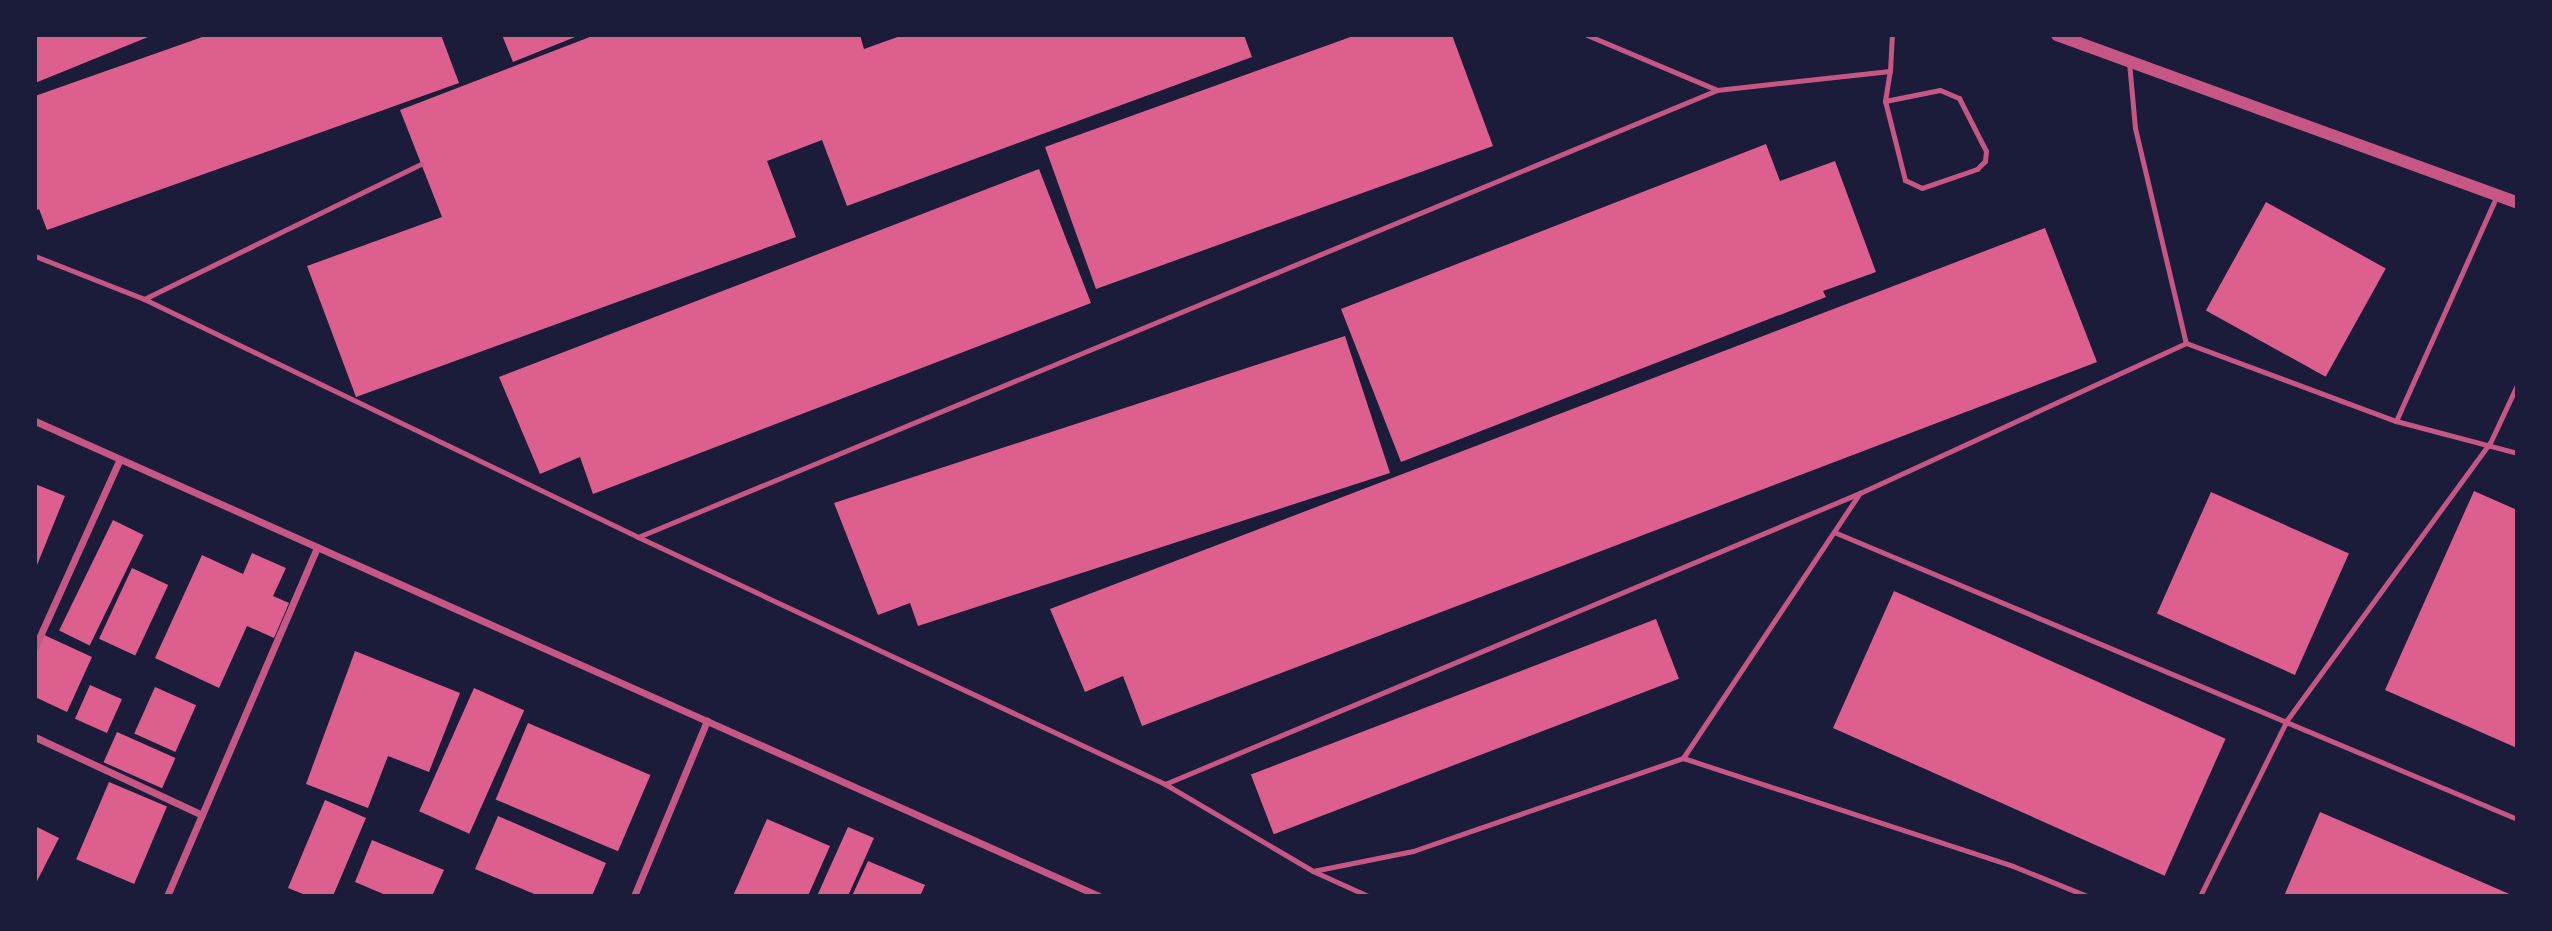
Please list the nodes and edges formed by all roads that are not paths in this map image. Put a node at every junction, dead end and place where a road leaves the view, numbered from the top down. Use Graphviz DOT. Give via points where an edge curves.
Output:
graph roads {
  1 [pos="1587,35"];
  2 [pos="1892,35"];
  3 [pos="2057,35"];
  4 [pos="2129,61"];
  5 [pos="1890,71"];
  6 [pos="1717,90"];
  7 [pos="1885,101"];
  8 [pos="421,164"];
  9 [pos="2497,195"];
  10 [pos="2517,202"];
  11 [pos="35,256"];
  12 [pos="144,299"];
  13 [pos="2186,343"];
  14 [pos="2517,385"];
  15 [pos="35,421"];
  16 [pos="2396,421"];
  17 [pos="2490,443"];
  18 [pos="2517,453"];
  19 [pos="120,459"];
  20 [pos="1860,493"];
  21 [pos="1834,532"];
  22 [pos="638,537"];
  23 [pos="317,547"];
  24 [pos="35,647"];
  25 [pos="2287,720"];
  26 [pos="707,722"];
  27 [pos="35,737"];
  28 [pos="1683,758"];
  29 [pos="1165,784"];
  30 [pos="202,815"];
  31 [pos="2517,819"];
  32 [pos="1313,872"];
  33 [pos="167,896"];
  34 [pos="634,896"];
  35 [pos="1099,896"];
  36 [pos="1368,896"];
  37 [pos="2087,896"];
  38 [pos="2200,896"];
  1 -- 6 [label="lane"];
  2 -- 5 [label="lane"];
  3 -- 4 [label="street"];
  4 -- 9 [label="street"];
  4 -- 13 [label="lane" via="2135,128"];
  5 -- 6 [label="lane"];
  5 -- 7 [label="lane"];
  6 -- 22 [label="lane"];
  7 -- 7 [label="lane" via="1905,180 1913,187 1977,169 1984,161 1986,151 1959,98 1940,90"];
  8 -- 12 [label="lane"];
  9 -- 10 [label="street"];
  9 -- 16 [label="lane"];
  11 -- 12 [label="lane"];
  12 -- 22 [label="lane"];
  13 -- 16 [label="lane"];
  13 -- 20 [label="lane"];
  14 -- 17 [label="lane"];
  15 -- 19 [label="street"];
  16 -- 17 [label="lane"];
  17 -- 18 [label="lane"];
  17 -- 25 [label="lane"];
  19 -- 23 [label="street"];
  19 -- 24 [label="street"];
  20 -- 21 [label="lane"];
  20 -- 29 [label="lane"];
  21 -- 25 [label="lane"];
  21 -- 28 [label="lane"];
  22 -- 29 [label="lane"];
  23 -- 26 [label="street"];
  23 -- 30 [label="street"];
  25 -- 31 [label="lane"];
  25 -- 38 [label="lane"];
  26 -- 34 [label="street"];
  26 -- 35 [label="street"];
  27 -- 30 [label="street"];
  28 -- 32 [label="lane" via="1413,851"];
  28 -- 37 [label="lane" via="2013,866"];
  29 -- 32 [label="lane"];
  30 -- 33 [label="street"];
  32 -- 36 [label="lane"];
}
